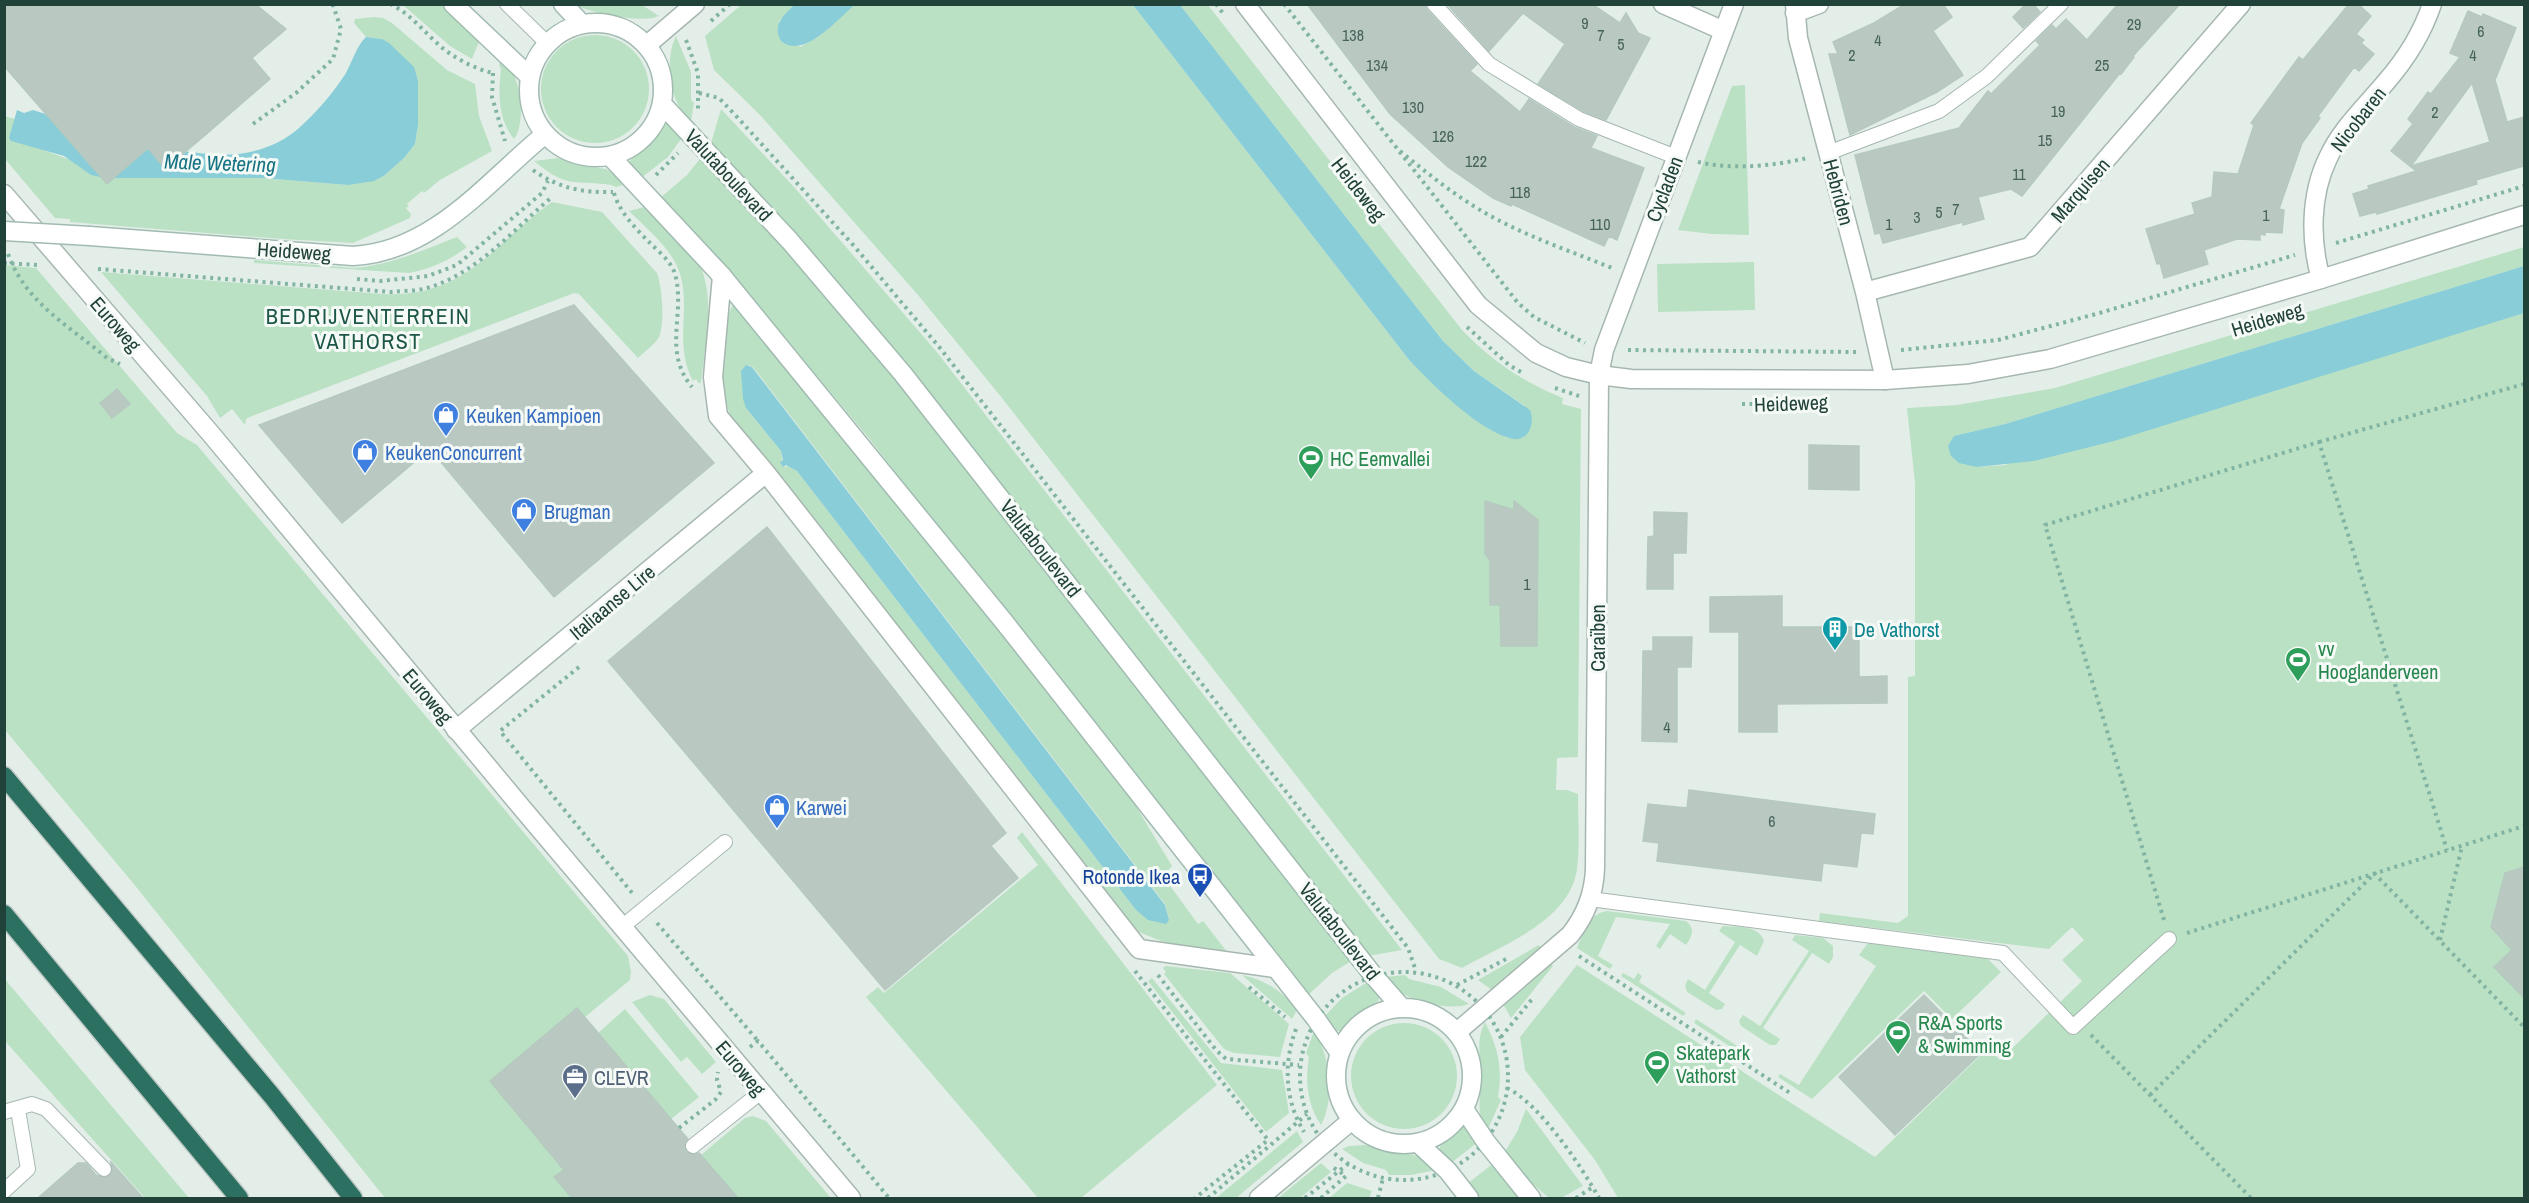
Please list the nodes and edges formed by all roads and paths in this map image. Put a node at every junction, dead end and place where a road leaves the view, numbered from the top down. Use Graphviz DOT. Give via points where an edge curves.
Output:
graph roads {
  1 [pos="310,4"];
  2 [pos="340,4"];
  3 [pos="390,4"];
  4 [pos="453,4"];
  5 [pos="507,4"];
  6 [pos="563,4"];
  7 [pos="695,4"];
  8 [pos="1216,4"];
  9 [pos="1245,4"];
  10 [pos="1434,4"];
  11 [pos="1663,4"];
  12 [pos="1734,4"];
  13 [pos="1819,4"];
  14 [pos="2061,4"];
  15 [pos="2241,4"];
  16 [pos="2432,4"];
  17 [pos="333,5"];
  18 [pos="1795,8"];
  19 [pos="1230,23"];
  20 [pos="582,24"];
  21 [pos="1724,31"];
  22 [pos="687,41"];
  23 [pos="547,43"];
  24 [pos="647,45"];
  25 [pos="498,47"];
  26 [pos="493,73"];
  27 [pos="529,76"];
  28 [pos="699,93"];
  29 [pos="662,104"];
  30 [pos="253,124"];
  31 [pos="691,134"];
  32 [pos="544,135"];
  33 [pos="1395,146"];
  34 [pos="1828,153"];
  35 [pos="610,156"];
  36 [pos="518,157"];
  37 [pos="1676,157"];
  38 [pos="638,186"];
  39 [pos="614,192"];
  40 [pos="4,194"];
  41 [pos="2524,215"];
  42 [pos="4,231"];
  43 [pos="8,254"];
  44 [pos="4,263"];
  45 [pos="11,263"];
  46 [pos="20,263"];
  47 [pos="722,276"];
  48 [pos="1631,276"];
  49 [pos="2321,279"];
  50 [pos="1865,292"];
  51 [pos="1460,318"];
  52 [pos="72,328"];
  53 [pos="1526,374"];
  54 [pos="1599,375"];
  55 [pos="1885,380"];
  56 [pos="1545,384"];
  57 [pos="2524,384"];
  58 [pos="1599,400"];
  59 [pos="1741,404"];
  60 [pos="1797,404"];
  61 [pos="718,416"];
  62 [pos="2319,442"];
  63 [pos="766,473"];
  64 [pos="579,667"];
  65 [pos="456,730"];
  66 [pos="4,776"];
  67 [pos="2524,826"];
  68 [pos="725,842"];
  69 [pos="2462,845"];
  70 [pos="2446,850"];
  71 [pos="2374,873"];
  72 [pos="1590,899"];
  73 [pos="645,908"];
  74 [pos="4,915"];
  75 [pos="622,927"];
  76 [pos="2169,939"];
  77 [pos="2440,940"];
  78 [pos="1561,944"];
  79 [pos="1139,949"];
  80 [pos="1235,964"];
  81 [pos="1275,968"];
  82 [pos="1416,971"];
  83 [pos="1373,975"];
  84 [pos="1401,1007"];
  85 [pos="1484,1009"];
  86 [pos="1316,1019"];
  87 [pos="1290,1021"];
  88 [pos="2078,1021"];
  89 [pos="1297,1025"];
  90 [pos="2524,1027"];
  91 [pos="1457,1032"];
  92 [pos="758,1041"];
  93 [pos="1339,1052"];
  94 [pos="1287,1064"];
  95 [pos="1299,1065"];
  96 [pos="1507,1088"];
  97 [pos="761,1092"];
  98 [pos="1790,1093"];
  99 [pos="2150,1095"];
  100 [pos="1464,1109"];
  101 [pos="11,1111"];
  102 [pos="1307,1114"];
  103 [pos="1352,1120"];
  104 [pos="1298,1122"];
  105 [pos="1486,1142"];
  106 [pos="1418,1143"];
  107 [pos="693,1146"];
  108 [pos="1321,1147"];
  109 [pos="1349,1163"];
  110 [pos="104,1169"];
  111 [pos="1339,1171"];
  112 [pos="1448,1171"];
  113 [pos="1383,1178"];
  114 [pos="1593,1187"];
  115 [pos="4,1191"];
  116 [pos="239,1198"];
  117 [pos="353,1198"];
  118 [pos="851,1198"];
  119 [pos="1195,1198"];
  120 [pos="1209,1198"];
  121 [pos="1259,1198"];
  122 [pos="1305,1198"];
  123 [pos="1321,1198"];
  124 [pos="1378,1198"];
  125 [pos="1469,1198"];
  126 [pos="1531,1198"];
  127 [pos="1576,1198"];
  128 [pos="1599,1198"];
  129 [pos="2251,1198"];
  1 -- 17 [label="path"];
  2 -- 17 [label="path"];
  3 -- 26 [label="path" via="445,50 465,63"];
  4 -- 25 [label="street"];
  5 -- 23 [label="lane"];
  6 -- 20 [label="street"];
  7 -- 24 [label="street"];
  8 -- 19 [label="path"];
  9 -- 54 [label="street, Heideweg" via="1478,305 1536,353 1566,367"];
  10 -- 37 [label="lane" via="1489,64 1579,119"];
  11 -- 21 [label="street"];
  12 -- 21 [label="street, Cycladen"];
  13 -- 18 [label="street"];
  14 -- 34 [label="lane" via="1987,76 1939,111"];
  15 -- 50 [label="street, Marquisen" via="2030,247"];
  16 -- 49 [label="street, Nicobaren" via="2416,42 2327,158 2320,178 2314,226 2314,250"];
  17 -- 30 [label="path" via="341,29 333,59 296,93"];
  18 -- 34 [label="street, Hebriden" via="1798,38"];
  20 -- 23 [label="street"];
  20 -- 24 [label="street" via="618,25"];
  21 -- 37 [label="street, Cycladen"];
  22 -- 28 [label="path" via="698,73"];
  23 -- 27 [label="street"];
  24 -- 29 [label="street" via="663,79"];
  25 -- 26 [label="path"];
  25 -- 27 [label="street"];
  26 -- 36 [label="path" via="492,97 497,119 504,139"];
  27 -- 32 [label="street" via="531,107"];
  28 -- 31 [label="path"];
  28 -- 82 [label="path, Valutaboulevard" via="719,98 746,126 940,348 1408,948"];
  29 -- 31 [label="street, Valutaboulevard"];
  29 -- 35 [label="street" via="651,130 639,142"];
  31 -- 38 [label="path" via="673,160"];
  31 -- 83 [label="street, Valutaboulevard" via="790,241 903,374"];
  32 -- 35 [label="street" via="576,154"];
  32 -- 36 [label="street, Heideweg"];
  33 -- 48 [label="path" via="1447,188 1499,221"];
  34 -- 37 [label="path" via="1742,166 1703,164"];
  34 -- 50 [label="street, Hebriden"];
  35 -- 38 [label="street"];
  36 -- 39 [label="path" via="548,182 584,191"];
  36 -- 42 [label="street, Heideweg, bridge" via="432,230 406,244 370,255"];
  37 -- 48 [label="street, Cycladen"];
  38 -- 39 [label="path"];
  38 -- 47 [label="street"];
  39 -- 61 [label="path" via="618,205 675,273 676,358 684,377"];
  40 -- 65 [label="street, Euroweg" via="211,434"];
  41 -- 49 [label="street, Heideweg"];
  43 -- 45 [label="path"];
  44 -- 45 [label="path"];
  45 -- 46 [label="path"];
  45 -- 52 [label="path" via="33,298"];
  47 -- 61 [label="street" via="713,377"];
  47 -- 81 [label="street" via="1005,623"];
  48 -- 54 [label="street, Cycladen"];
  49 -- 55 [label="street, Heideweg" via="2050,359 1968,374"];
  50 -- 55 [label="street, Hebriden"];
  51 -- 53 [label="path" via="1480,341"];
  54 -- 55 [label="street, Heideweg" via="1644,380"];
  54 -- 58 [label="street, Caraïben"];
  56 -- 58 [label="path" via="1563,393"];
  57 -- 62 [label="path"];
  58 -- 72 [label="street, Caraïben" via="1595,868"];
  59 -- 60 [label="path, Heideweg"];
  61 -- 63 [label="street"];
  62 -- 70 [label="path"];
  62 -- 76 [label="path" via="2045,525"];
  63 -- 65 [label="street, Italiaanse Lire"];
  63 -- 79 [label="street"];
  64 -- 73 [label="path" via="500,731"];
  65 -- 75 [label="street, Euroweg"];
  66 -- 117 [label="highway"];
  67 -- 69 [label="path"];
  68 -- 73 [label="lane"];
  69 -- 70 [label="path"];
  69 -- 77 [label="path"];
  70 -- 71 [label="path"];
  71 -- 76 [label="path"];
  71 -- 77 [label="path"];
  71 -- 99 [label="path"];
  72 -- 78 [label="street, Caraïben" via="1582,917"];
  72 -- 88 [label="lane" via="2003,952 2073,1027"];
  73 -- 75 [label="lane"];
  73 -- 92 [label="path"];
  74 -- 116 [label="highway"];
  75 -- 97 [label="street, Euroweg"];
  76 -- 88 [label="lane"];
  77 -- 90 [label="path"];
  78 -- 85 [label="street, Caraïben"];
  78 -- 98 [label="path"];
  79 -- 80 [label="street"];
  79 -- 94 [label="path" via="1226,1059"];
  79 -- 119 [label="path" via="1125,959 1268,1140"];
  80 -- 81 [label="street"];
  80 -- 87 [label="path" via="1239,978"];
  81 -- 86 [label="street"];
  82 -- 83 [label="path"];
  82 -- 85 [label="path" via="1452,983"];
  83 -- 84 [label="street, Valutaboulevard"];
  83 -- 86 [label="path" via="1340,993"];
  84 -- 91 [label="street" via="1429,1012"];
  84 -- 93 [label="street" via="1362,1021"];
  85 -- 91 [label="street, Caraïben"];
  85 -- 96 [label="path" via="1504,1048"];
  86 -- 93 [label="street"];
  86 -- 95 [label="path"];
  88 -- 99 [label="path"];
  89 -- 94 [label="path"];
  91 -- 100 [label="street" via="1472,1065 1473,1082"];
  93 -- 103 [label="street" via="1336,1086"];
  94 -- 95 [label="path"];
  94 -- 104 [label="path"];
  95 -- 102 [label="path"];
  96 -- 105 [label="path" via="1502,1115"];
  96 -- 114 [label="path" via="1530,1104"];
  97 -- 107 [label="lane"];
  97 -- 118 [label="street, Euroweg"];
  99 -- 129 [label="path"];
  100 -- 105 [label="street"];
  100 -- 106 [label="street" via="1449,1128"];
  101 -- 110 [label="lane" via="32,1104 46,1109"];
  101 -- 115 [label="lane" via="28,1169"];
  102 -- 104 [label="path"];
  102 -- 108 [label="path"];
  103 -- 106 [label="street" via="1381,1140"];
  103 -- 108 [label="street"];
  104 -- 108 [label="path"];
  104 -- 120 [label="path"];
  105 -- 112 [label="path"];
  105 -- 126 [label="street"];
  106 -- 112 [label="street"];
  108 -- 109 [label="path"];
  108 -- 111 [label="path"];
  108 -- 121 [label="street"];
  109 -- 111 [label="path"];
  109 -- 113 [label="path"];
  111 -- 122 [label="path"];
  111 -- 123 [label="path" via="1346,1176"];
  112 -- 113 [label="path" via="1413,1180"];
  112 -- 125 [label="street"];
  113 -- 124 [label="path"];
  114 -- 127 [label="path"];
  114 -- 128 [label="path"];
}
